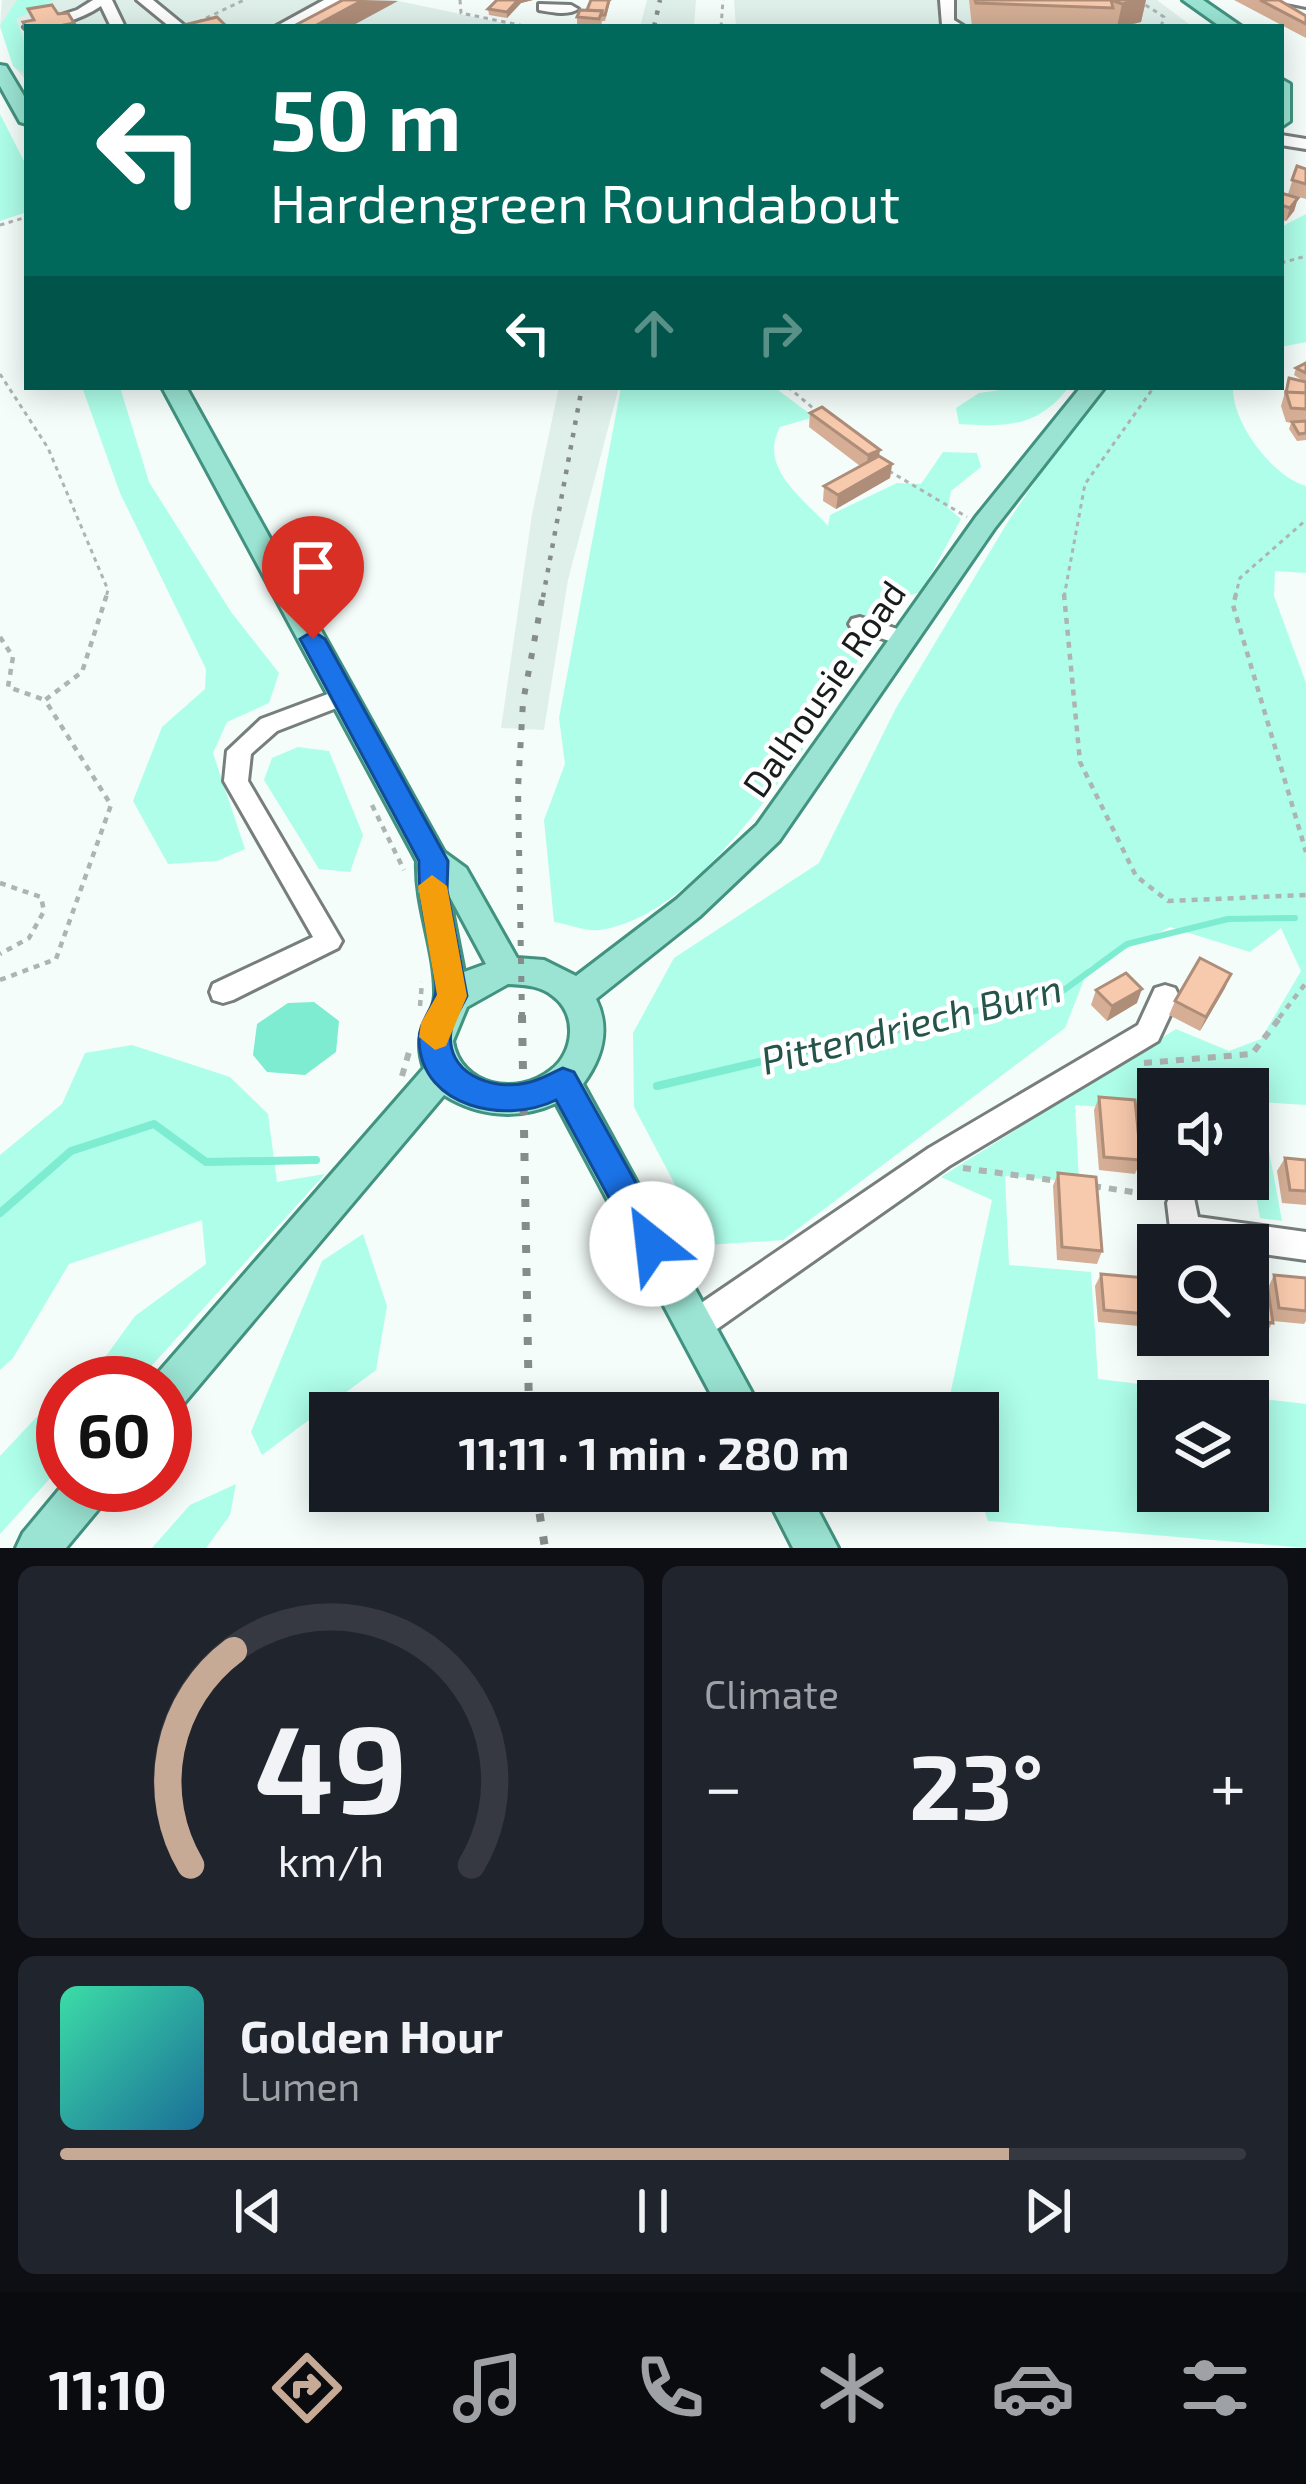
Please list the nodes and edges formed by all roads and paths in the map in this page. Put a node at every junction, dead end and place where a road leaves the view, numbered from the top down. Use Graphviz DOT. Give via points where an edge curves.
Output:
graph roads {
  1 [pos="144,0"];
  2 [pos="244,0"];
  3 [pos="460,0"];
  4 [pos="1138,0"];
  5 [pos="1191,0"];
  6 [pos="1292,2"];
  7 [pos="341,4"];
  8 [pos="95,5"];
  9 [pos="544,7"];
  10 [pos="572,9"];
  11 [pos="1306,16"];
  12 [pos="44,24"];
  13 [pos="183,24"];
  14 [pos="190,24"];
  15 [pos="290,24"];
  16 [pos="317,24"];
  17 [pos="514,24"];
  18 [pos="1163,24"];
  19 [pos="1228,24"];
  20 [pos="0,70"];
  21 [pos="24,113"];
  22 [pos="24,218"];
  23 [pos="0,225"];
  24 [pos="0,374"];
  25 [pos="177,390"];
  26 [pos="792,390"];
  27 [pos="1091,390"];
  28 [pos="1152,390"];
  29 [pos="821,414"];
  30 [pos="887,469"];
  31 [pos="968,518"];
  32 [pos="1306,520"];
  33 [pos="860,624"];
  34 [pos="0,637"];
  35 [pos="905,639"];
  36 [pos="344,696"];
  37 [pos="45,700"];
  38 [pos="364,789"];
  39 [pos="1306,852"];
  40 [pos="434,861"];
  41 [pos="0,883"];
  42 [pos="409,888"];
  43 [pos="1306,895"];
  44 [pos="0,954"];
  45 [pos="423,968"];
  46 [pos="507,970"];
  47 [pos="0,980"];
  48 [pos="1306,982"];
  49 [pos="223,992"];
  50 [pos="576,994"];
  51 [pos="1165,995"];
  52 [pos="452,996"];
  53 [pos="416,1022"];
  54 [pos="412,1044"];
  55 [pos="1134,1065"];
  56 [pos="444,1070"];
  57 [pos="563,1082"];
  58 [pos="399,1084"];
  59 [pos="939,1157"];
  60 [pos="1058,1181"];
  61 [pos="1082,1184"];
  62 [pos="1179,1224"];
  63 [pos="1269,1240"];
  64 [pos="1306,1246"];
  65 [pos="696,1325"];
  66 [pos="192,1364"];
  67 [pos="732,1392"];
  68 [pos="68,1512"];
  69 [pos="796,1512"];
  70 [pos="38,1548"];
  71 [pos="816,1548"];
  1 -- 13 [label="street"];
  2 -- 14 [label="path"];
  3 -- 17 [label="path" via="460,13"];
  4 -- 18 [label="path"];
  5 -- 19 [label="main road"];
  6 -- 11 [label="street"];
  7 -- 15 [label="street"];
  7 -- 16 [label="street"];
  8 -- 12 [label="street"];
  9 -- 10 [label="street"];
  20 -- 21 [label="main road"];
  22 -- 23 [label="path"];
  24 -- 37 [label="path" via="48,448 108,590 82,672"];
  25 -- 36 [label="main road"];
  26 -- 29 [label="path"];
  27 -- 35 [label="main road, Dalhousie Road"];
  28 -- 43 [label="path" via="1085,484 1064,596 1080,763 1136,876 1168,901"];
  30 -- 31 [label="path"];
  32 -- 39 [label="path" via="1240,578 1233,605"];
  33 -- 35 [label="street"];
  34 -- 37 [label="path" via="13,657 8,687"];
  35 -- 50 [label="main road, Dalhousie Road" via="768,833 688,908"];
  36 -- 40 [label="main road"];
  36 -- 49 [label="street" via="268,724 239,752 236,781 329,941"];
  37 -- 47 [label="path" via="111,805 56,959"];
  38 -- 42 [label="path"];
  40 -- 46 [label="main road" via="455,877"];
  40 -- 52 [label="main road"];
  41 -- 44 [label="path" via="41,897 44,911 29,938"];
  45 -- 53 [label="path"];
  46 -- 50 [label="main road" via="542,973"];
  46 -- 52 [label="main road"];
  48 -- 55 [label="path" via="1252,1054"];
  50 -- 57 [label="main road" via="589,1042"];
  51 -- 59 [label="street" via="1148,1033"];
  52 -- 56 [label="main road" via="436,1023"];
  54 -- 58 [label="path"];
  56 -- 57 [label="main road" via="495,1099 531,1097"];
  56 -- 66 [label="main road"];
  57 -- 65 [label="main road"];
  59 -- 60 [label="path" via="965,1169"];
  59 -- 65 [label="street"];
  61 -- 62 [label="path"];
  63 -- 64 [label="street"];
  65 -- 67 [label="main road"];
  68 -- 70 [label="main road"];
  69 -- 71 [label="main road"];
}
